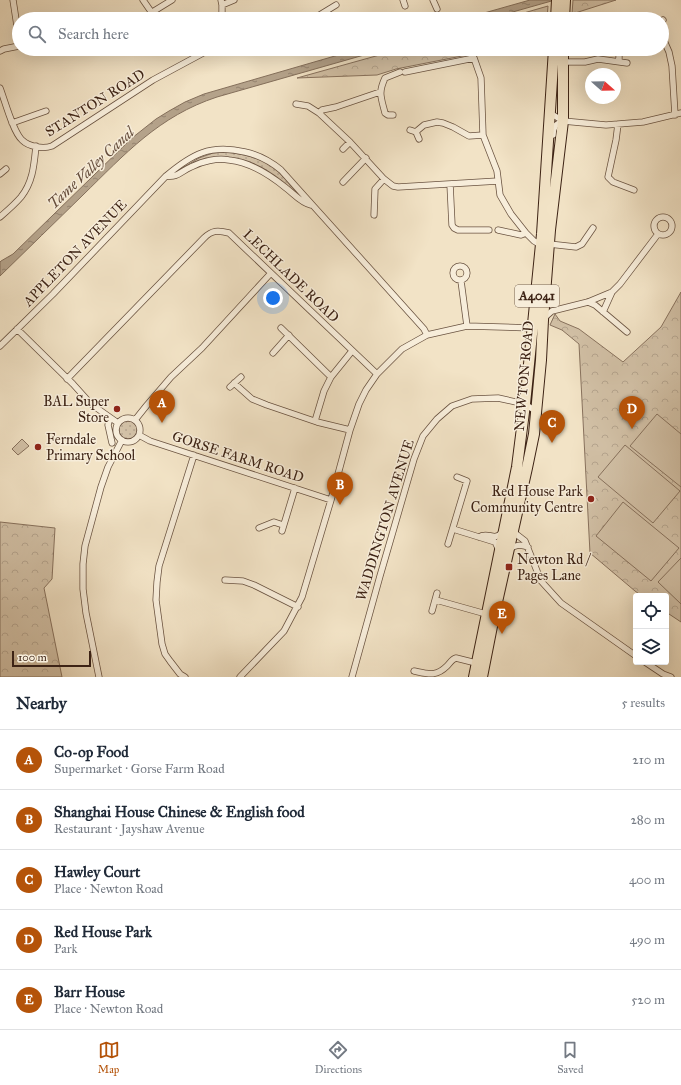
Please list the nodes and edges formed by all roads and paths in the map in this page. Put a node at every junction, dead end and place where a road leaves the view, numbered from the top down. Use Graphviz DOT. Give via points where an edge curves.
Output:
graph roads {
  1 [pos="13,0"];
  2 [pos="143,0"];
  3 [pos="172,0"];
  4 [pos="234,0"];
  5 [pos="433,0"];
  6 [pos="557,0"];
  7 [pos="565,0"];
  8 [pos="222,3"];
  9 [pos="326,3"];
  10 [pos="336,5"];
  11 [pos="329,9"];
  12 [pos="437,9"];
  13 [pos="15,12"];
  14 [pos="151,12"];
  15 [pos="154,12"];
  16 [pos="324,12"];
  17 [pos="556,12"];
  18 [pos="564,12"];
  19 [pos="12,47"];
  20 [pos="0,51"];
  21 [pos="669,52"];
  22 [pos="198,56"];
  23 [pos="554,56"];
  24 [pos="563,56"];
  25 [pos="619,56"];
  26 [pos="474,58"];
  27 [pos="563,62"];
  28 [pos="619,62"];
  29 [pos="627,63"];
  30 [pos="0,88"];
  31 [pos="380,92"];
  32 [pos="38,106"];
  33 [pos="298,111"];
  34 [pos="319,113"];
  35 [pos="550,113"];
  36 [pos="678,114"];
  37 [pos="393,115"];
  38 [pos="563,121"];
  39 [pos="12,123"];
  40 [pos="618,124"];
  41 [pos="410,130"];
  42 [pos="416,132"];
  43 [pos="483,135"];
  44 [pos="419,138"];
  45 [pos="350,142"];
  46 [pos="36,146"];
  47 [pos="343,149"];
  48 [pos="366,158"];
  49 [pos="6,168"];
  50 [pos="0,174"];
  51 [pos="166,176"];
  52 [pos="384,179"];
  53 [pos="498,181"];
  54 [pos="343,182"];
  55 [pos="450,184"];
  56 [pos="545,187"];
  57 [pos="634,190"];
  58 [pos="314,206"];
  59 [pos="1,215"];
  60 [pos="374,215"];
  61 [pos="593,228"];
  62 [pos="489,230"];
  63 [pos="498,230"];
  64 [pos="526,233"];
  65 [pos="658,234"];
  66 [pos="545,244"];
  67 [pos="271,274"];
  68 [pos="461,281"];
  69 [pos="612,292"];
  70 [pos="544,301"];
  71 [pos="588,302"];
  72 [pos="559,309"];
  73 [pos="603,312"];
  74 [pos="543,320"];
  75 [pos="467,326"];
  76 [pos="281,328"];
  77 [pos="533,328"];
  78 [pos="17,329"];
  79 [pos="627,332"];
  80 [pos="289,335"];
  81 [pos="427,336"];
  82 [pos="0,346"];
  83 [pos="352,351"];
  84 [pos="273,353"];
  85 [pos="377,374"];
  86 [pos="241,377"];
  87 [pos="331,377"];
  88 [pos="68,379"];
  89 [pos="539,385"];
  90 [pos="525,404"];
  91 [pos="536,416"];
  92 [pos="110,418"];
  93 [pos="135,420"];
  94 [pos="315,421"];
  95 [pos="118,423"];
  96 [pos="350,430"];
  97 [pos="139,435"];
  98 [pos="122,440"];
  99 [pos="112,443"];
  100 [pos="194,455"];
  101 [pos="457,477"];
  102 [pos="295,488"];
  103 [pos="331,500"];
  104 [pos="259,528"];
  105 [pos="453,529"];
  106 [pos="509,529"];
  107 [pos="479,537"];
  108 [pos="448,544"];
  109 [pos="528,546"];
  110 [pos="504,550"];
  111 [pos="225,580"];
  112 [pos="437,594"];
  113 [pos="436,600"];
  114 [pos="298,607"];
  115 [pos="432,611"];
  116 [pos="486,614"];
  117 [pos="633,654"];
  118 [pos="476,663"];
  119 [pos="649,665"];
  120 [pos="414,671"];
  121 [pos="425,675"];
  122 [pos="662,676"];
  123 [pos="99,677"];
  124 [pos="185,677"];
  125 [pos="240,677"];
  126 [pos="352,677"];
  127 [pos="474,677"];
  128 [pos="482,677"];
  129 [pos="671,677"];
  1 -- 13 [label="street"];
  2 -- 14 [label="street"];
  3 -- 15 [label="street"];
  4 -- 8 [label="street"];
  5 -- 12 [label="street"];
  6 -- 17 [label="highway"];
  7 -- 18 [label="highway"];
  9 -- 11 [label="street"];
  10 -- 11 [label="street"];
  11 -- 16 [label="street"];
  19 -- 20 [label="street"];
  21 -- 36 [label="street"];
  22 -- 46 [label="street, STANTON ROAD" via="153,80 52,146"];
  23 -- 35 [label="highway, NEWTON ROAD / A4041"];
  24 -- 27 [label="highway, NEWTON ROAD / A4041"];
  25 -- 28 [label="street"];
  26 -- 31 [label="street" via="402,72 385,78"];
  26 -- 43 [label="street" via="481,78"];
  27 -- 28 [label="street" via="598,59"];
  27 -- 38 [label="highway, NEWTON ROAD / A4041"];
  28 -- 29 [label="street"];
  30 -- 39 [label="street, STANTON ROAD"];
  31 -- 34 [label="street"];
  31 -- 37 [label="street" via="385,113"];
  32 -- 39 [label="street" via="44,112"];
  33 -- 34 [label="street" via="299,104"];
  34 -- 45 [label="street"];
  35 -- 38 [label="street"];
  35 -- 56 [label="highway, NEWTON ROAD / A4041"];
  36 -- 40 [label="street" via="643,122"];
  38 -- 40 [label="street"];
  38 -- 56 [label="street" via="557,123 553,129 549,177"];
  38 -- 66 [label="highway, NEWTON ROAD / A4041"];
  39 -- 46 [label="street, STANTON ROAD" via="23,141"];
  40 -- 57 [label="street" via="608,177 613,182"];
  41 -- 42 [label="street"];
  42 -- 43 [label="street" via="424,125 437,122 469,136"];
  42 -- 44 [label="street"];
  43 -- 53 [label="street" via="498,171"];
  45 -- 47 [label="street"];
  45 -- 48 [label="street"];
  46 -- 59 [label="street" via="33,171 27,188"];
  48 -- 52 [label="street"];
  48 -- 54 [label="street"];
  49 -- 50 [label="street"];
  51 -- 58 [label="street, APPLETON AVENUE" via="174,177 191,166 207,161 231,160 257,168 301,200"];
  51 -- 58 [label="street, APPLETON AVENUE" via="193,157 232,149 255,155 273,164"];
  51 -- 78 [label="street, APPLETON AVENUE"];
  52 -- 55 [label="street" via="398,187"];
  52 -- 60 [label="street" via="375,190"];
  53 -- 55 [label="street"];
  53 -- 64 [label="street" via="500,195"];
  55 -- 62 [label="street" via="454,228"];
  56 -- 66 [label="highway, NEWTON ROAD / A4041"];
  58 -- 81 [label="street, APPLETON AVENUE" via="424,329"];
  61 -- 66 [label="street" via="582,244 576,247"];
  63 -- 64 [label="street" via="521,235"];
  64 -- 66 [label="street" via="534,241"];
  65 -- 69 [label="street"];
  66 -- 70 [label="highway, NEWTON ROAD / A4041"];
  66 -- 77 [label="highway, NEWTON ROAD / A4041"];
  67 -- 83 [label="street, LECHLADE ROAD"];
  67 -- 88 [label="street, LECHLADE ROAD" via="229,233 215,231 209,234"];
  67 -- 93 [label="street" via="202,348 171,377"];
  68 -- 75 [label="street"];
  69 -- 71 [label="street"];
  69 -- 73 [label="street"];
  70 -- 72 [label="street"];
  70 -- 74 [label="highway, NEWTON ROAD / A4041"];
  71 -- 72 [label="street"];
  71 -- 73 [label="street"];
  72 -- 74 [label="street" via="552,311"];
  73 -- 79 [label="street"];
  74 -- 89 [label="highway, NEWTON ROAD / A4041"];
  75 -- 77 [label="street"];
  75 -- 81 [label="street"];
  76 -- 80 [label="street"];
  77 -- 90 [label="highway, NEWTON ROAD / A4041"];
  78 -- 82 [label="street, APPLETON AVENUE"];
  78 -- 88 [label="street"];
  80 -- 84 [label="street"];
  80 -- 87 [label="street"];
  81 -- 85 [label="street" via="402,349"];
  83 -- 85 [label="street, LECHLADE ROAD"];
  83 -- 87 [label="street"];
  85 -- 96 [label="street" via="359,404"];
  86 -- 94 [label="street" via="232,385 252,399"];
  87 -- 94 [label="street"];
  88 -- 92 [label="street" via="91,404"];
  89 -- 90 [label="street" via="532,401"];
  89 -- 91 [label="highway, NEWTON ROAD / A4041"];
  90 -- 91 [label="street" via="534,410"];
  90 -- 106 [label="highway, NEWTON ROAD / A4041"];
  90 -- 126 [label="street, WADDINGTON AVENUE" via="498,398 472,399 452,406 423,436 414,459"];
  91 -- 106 [label="highway, NEWTON ROAD / A4041" via="527,468"];
  92 -- 95 [label="street"];
  92 -- 99 [label="street" via="108,425"];
  93 -- 95 [label="street" via="128,418"];
  93 -- 97 [label="street" via="139,424"];
  94 -- 96 [label="street"];
  95 -- 98 [label="street" via="116,432"];
  96 -- 103 [label="street"];
  97 -- 98 [label="street" via="133,441"];
  97 -- 100 [label="street, GORSE FARM ROAD"];
  98 -- 123 [label="street" via="100,487 83,564 83,588"];
  100 -- 102 [label="street, GORSE FARM ROAD"];
  100 -- 124 [label="street" via="159,566 156,600 165,654"];
  101 -- 105 [label="street" via="467,481"];
  102 -- 103 [label="street, GORSE FARM ROAD"];
  102 -- 104 [label="street" via="282,528 274,522"];
  103 -- 114 [label="street"];
  105 -- 107 [label="street"];
  105 -- 108 [label="street"];
  106 -- 107 [label="street" via="494,537 484,534"];
  106 -- 109 [label="street"];
  106 -- 110 [label="highway, NEWTON ROAD / A4041"];
  107 -- 110 [label="street" via="495,542"];
  109 -- 110 [label="street" via="520,544"];
  109 -- 117 [label="street" via="541,581 561,603"];
  110 -- 116 [label="highway, NEWTON ROAD / A4041"];
  110 -- 128 [label="highway, NEWTON ROAD / A4041"];
  111 -- 114 [label="street" via="243,581 254,585"];
  112 -- 113 [label="street"];
  113 -- 115 [label="street"];
  113 -- 116 [label="street"];
  114 -- 125 [label="street" via="284,631"];
  116 -- 118 [label="highway, NEWTON ROAD / A4041"];
  118 -- 121 [label="street" via="456,658 438,674"];
  118 -- 127 [label="highway, NEWTON ROAD / A4041"];
  119 -- 122 [label="street"];
  120 -- 121 [label="street"];
  122 -- 129 [label="street"];
}
